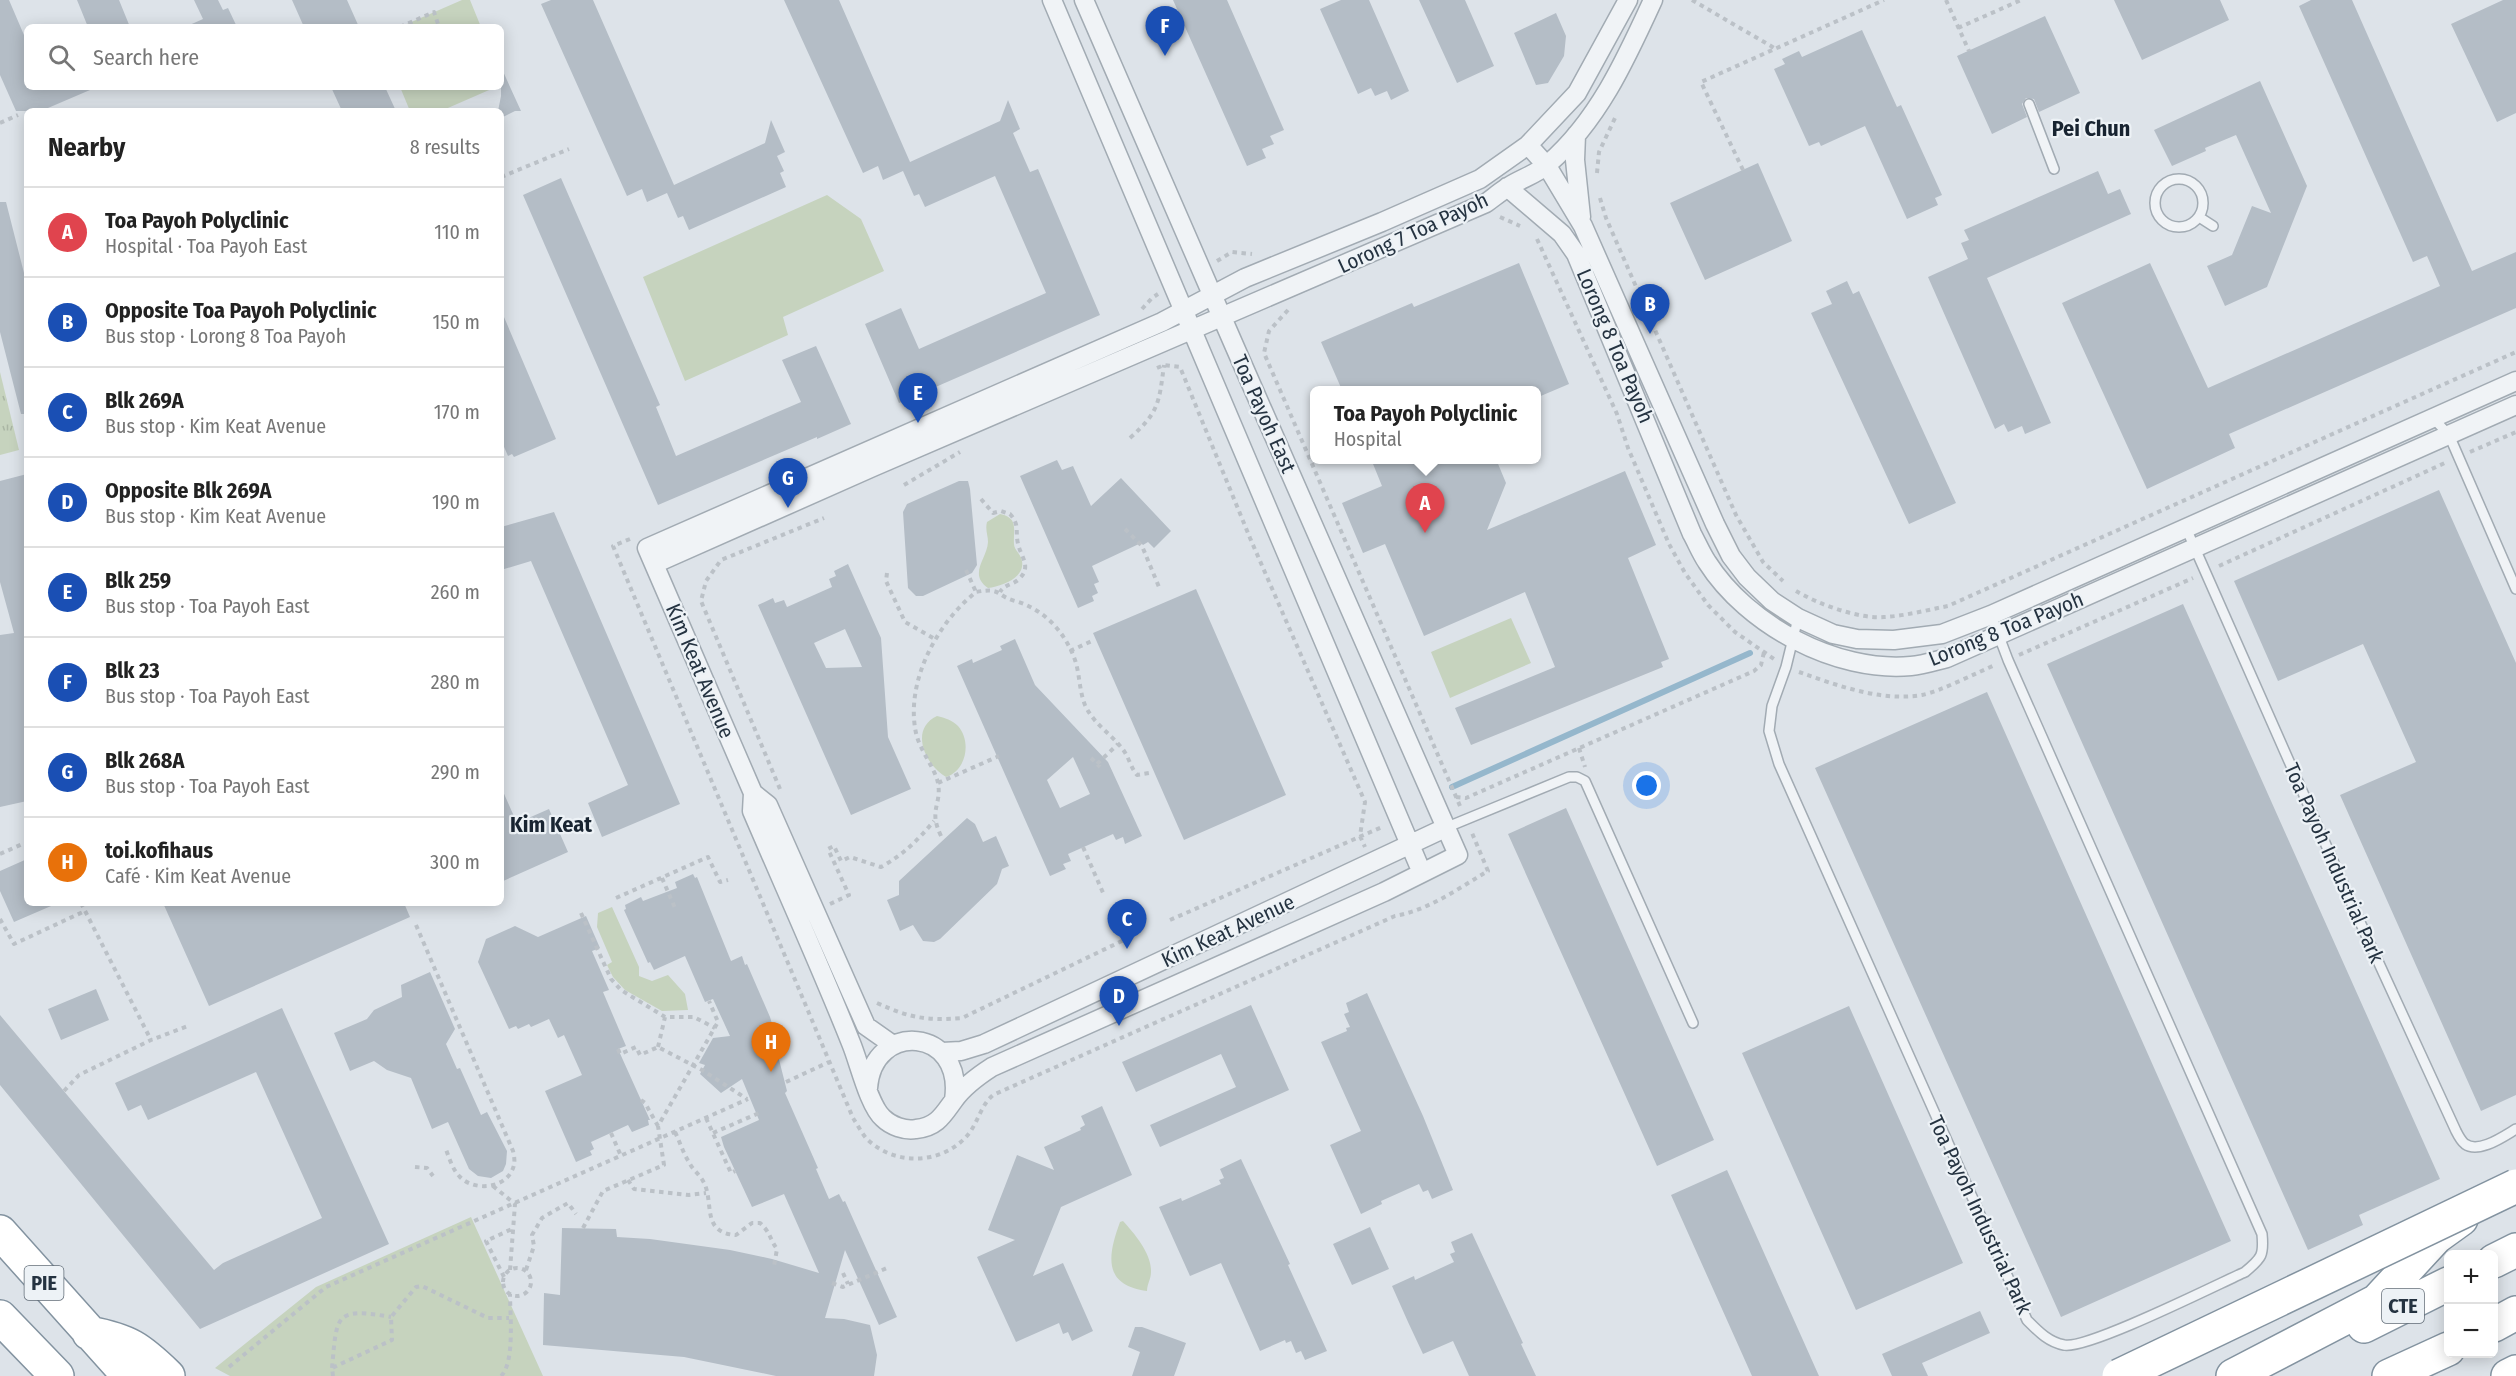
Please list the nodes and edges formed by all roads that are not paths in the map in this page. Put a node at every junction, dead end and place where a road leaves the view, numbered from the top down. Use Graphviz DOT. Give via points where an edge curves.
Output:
graph roads {
  1 [pos="1053,0"];
  2 [pos="1084,0"];
  3 [pos="1628,0"];
  4 [pos="1653,0"];
  5 [pos="2029,104"];
  6 [pos="1576,135"];
  7 [pos="1528,145"];
  8 [pos="1547,165"];
  9 [pos="2054,169"];
  10 [pos="1507,188"];
  11 [pos="2199,217"];
  12 [pos="1582,226"];
  13 [pos="2213,226"];
  14 [pos="1213,295"];
  15 [pos="1185,310"];
  16 [pos="1222,318"];
  17 [pos="1193,330"];
  18 [pos="2516,381"];
  19 [pos="2516,405"];
  20 [pos="2433,418"];
  21 [pos="2449,435"];
  22 [pos="809,487"];
  23 [pos="2186,528"];
  24 [pos="2195,548"];
  25 [pos="2516,589"];
  26 [pos="1990,615"];
  27 [pos="1798,618"];
  28 [pos="1999,635"];
  29 [pos="1793,640"];
  30 [pos="753,793"];
  31 [pos="1445,828"];
  32 [pos="1411,846"];
  33 [pos="1422,873"];
  34 [pos="1693,1023"];
  35 [pos="893,1045"];
  36 [pos="942,1052"];
  37 [pos="868,1088"];
  38 [pos="954,1100"];
  39 [pos="2516,1129"];
  40 [pos="2516,1179"];
  41 [pos="2516,1186"];
  42 [pos="0,1232"];
  43 [pos="2516,1250"];
  44 [pos="2498,1259"];
  45 [pos="2444,1286"];
  46 [pos="2516,1313"];
  47 [pos="0,1317"];
  48 [pos="2498,1322"];
  49 [pos="89,1333"];
  50 [pos="2444,1350"];
  51 [pos="2516,1372"];
  52 [pos="57,1376"];
  53 [pos="129,1376"];
  54 [pos="168,1376"];
  55 [pos="2119,1376"];
  56 [pos="2233,1376"];
  57 [pos="2262,1376"];
  58 [pos="2389,1376"];
  59 [pos="2508,1376"];
  1 -- 15 [label="street, Toa Payoh East"];
  2 -- 14 [label="street, Toa Payoh East"];
  3 -- 7 [label="street, Lorong 7 Toa Payoh" via="1576,93"];
  4 -- 6 [label="street, Lorong 7 Toa Payoh" via="1626,60"];
  5 -- 9 [label="lane"];
  6 -- 8 [label="street, Lorong 7 Toa Payoh"];
  6 -- 12 [label="street"];
  7 -- 8 [label="street, Lorong 8 Toa Payoh"];
  7 -- 14 [label="street, Lorong 7 Toa Payoh" via="1480,179"];
  8 -- 10 [label="street, Lorong 7 Toa Payoh"];
  8 -- 12 [label="street, Lorong 8 Toa Payoh"];
  10 -- 16 [label="street, Lorong 7 Toa Payoh" via="1486,203"];
  10 -- 29 [label="street, Lorong 8 Toa Payoh" via="1562,234 1576,254 1707,563 1763,620"];
  11 -- 11 [label="lane" via="2186,227 2162,221 2155,206 2159,190 2172,180 2189,181 2201,192 2203,209"];
  11 -- 13 [label="lane"];
  12 -- 27 [label="street, Lorong 8 Toa Payoh" via="1731,556 1772,601"];
  14 -- 15 [label="street, Lorong 7 Toa Payoh"];
  14 -- 16 [label="street, Toa Payoh East"];
  15 -- 17 [label="street, Toa Payoh East"];
  15 -- 22 [label="street"];
  16 -- 17 [label="street, Lorong 7 Toa Payoh"];
  16 -- 31 [label="street, Toa Payoh East"];
  17 -- 22 [label="street"];
  17 -- 32 [label="street, Toa Payoh East"];
  18 -- 20 [label="street, Lorong 8 Toa Payoh"];
  19 -- 21 [label="street, Lorong 8 Toa Payoh"];
  20 -- 21 [label="lane"];
  20 -- 23 [label="street, Lorong 8 Toa Payoh"];
  21 -- 24 [label="street, Lorong 8 Toa Payoh"];
  21 -- 25 [label="lane"];
  22 -- 30 [label="street, Kim Keat Avenue" via="651,556"];
  23 -- 24 [label="lane, Toa Payoh Industrial Park"];
  23 -- 26 [label="street, Lorong 8 Toa Payoh"];
  24 -- 28 [label="street, Lorong 8 Toa Payoh"];
  24 -- 39 [label="lane, Toa Payoh Industrial Park" via="2456,1131 2465,1144 2473,1147 2491,1143"];
  26 -- 27 [label="street, Lorong 8 Toa Payoh" via="1942,634 1894,640 1833,634"];
  26 -- 28 [label="lane, Toa Payoh Industrial Park"];
  27 -- 29 [label="lane, Toa Payoh Industrial Park"];
  28 -- 29 [label="street, Lorong 8 Toa Payoh" via="1947,658 1911,666 1844,659"];
  28 -- 29 [label="lane, Toa Payoh Industrial Park" via="2262,1234 2263,1251 2246,1272 2101,1337 2065,1346 2045,1338 2027,1320 1779,764 1769,731 1772,706"];
  30 -- 35 [label="street, Kim Keat Avenue" via="768,804 866,1026"];
  30 -- 37 [label="street, Kim Keat Avenue" via="752,811"];
  31 -- 32 [label="street, Kim Keat Avenue"];
  31 -- 33 [label="street, Toa Payoh East" via="1458,855"];
  31 -- 34 [label="lane" via="1569,777 1585,781"];
  32 -- 33 [label="street, Toa Payoh East"];
  32 -- 36 [label="street, Kim Keat Avenue" via="984,1044"];
  33 -- 38 [label="street, Kim Keat Avenue" via="992,1067"];
  35 -- 36 [label="street, Kim Keat Avenue" via="927,1043"];
  35 -- 37 [label="street" via="874,1062"];
  36 -- 38 [label="street" via="953,1066 957,1083"];
  37 -- 38 [label="street, Kim Keat Avenue" via="883,1119 907,1129 932,1126 946,1115"];
  40 -- 56 [label="highway" via="2436,1237 2377,1301"];
  41 -- 55 [label="highway, bridge"];
  42 -- 49 [label="highway, PIE"];
  43 -- 44 [label="highway"];
  45 -- 57 [label="highway, CTE"];
  46 -- 48 [label="highway"];
  47 -- 52 [label="highway, PIE"];
  49 -- 53 [label="highway, PIE"];
  49 -- 54 [label="highway" via="141,1350"];
  50 -- 58 [label="highway"];
  51 -- 59 [label="highway"];
}
